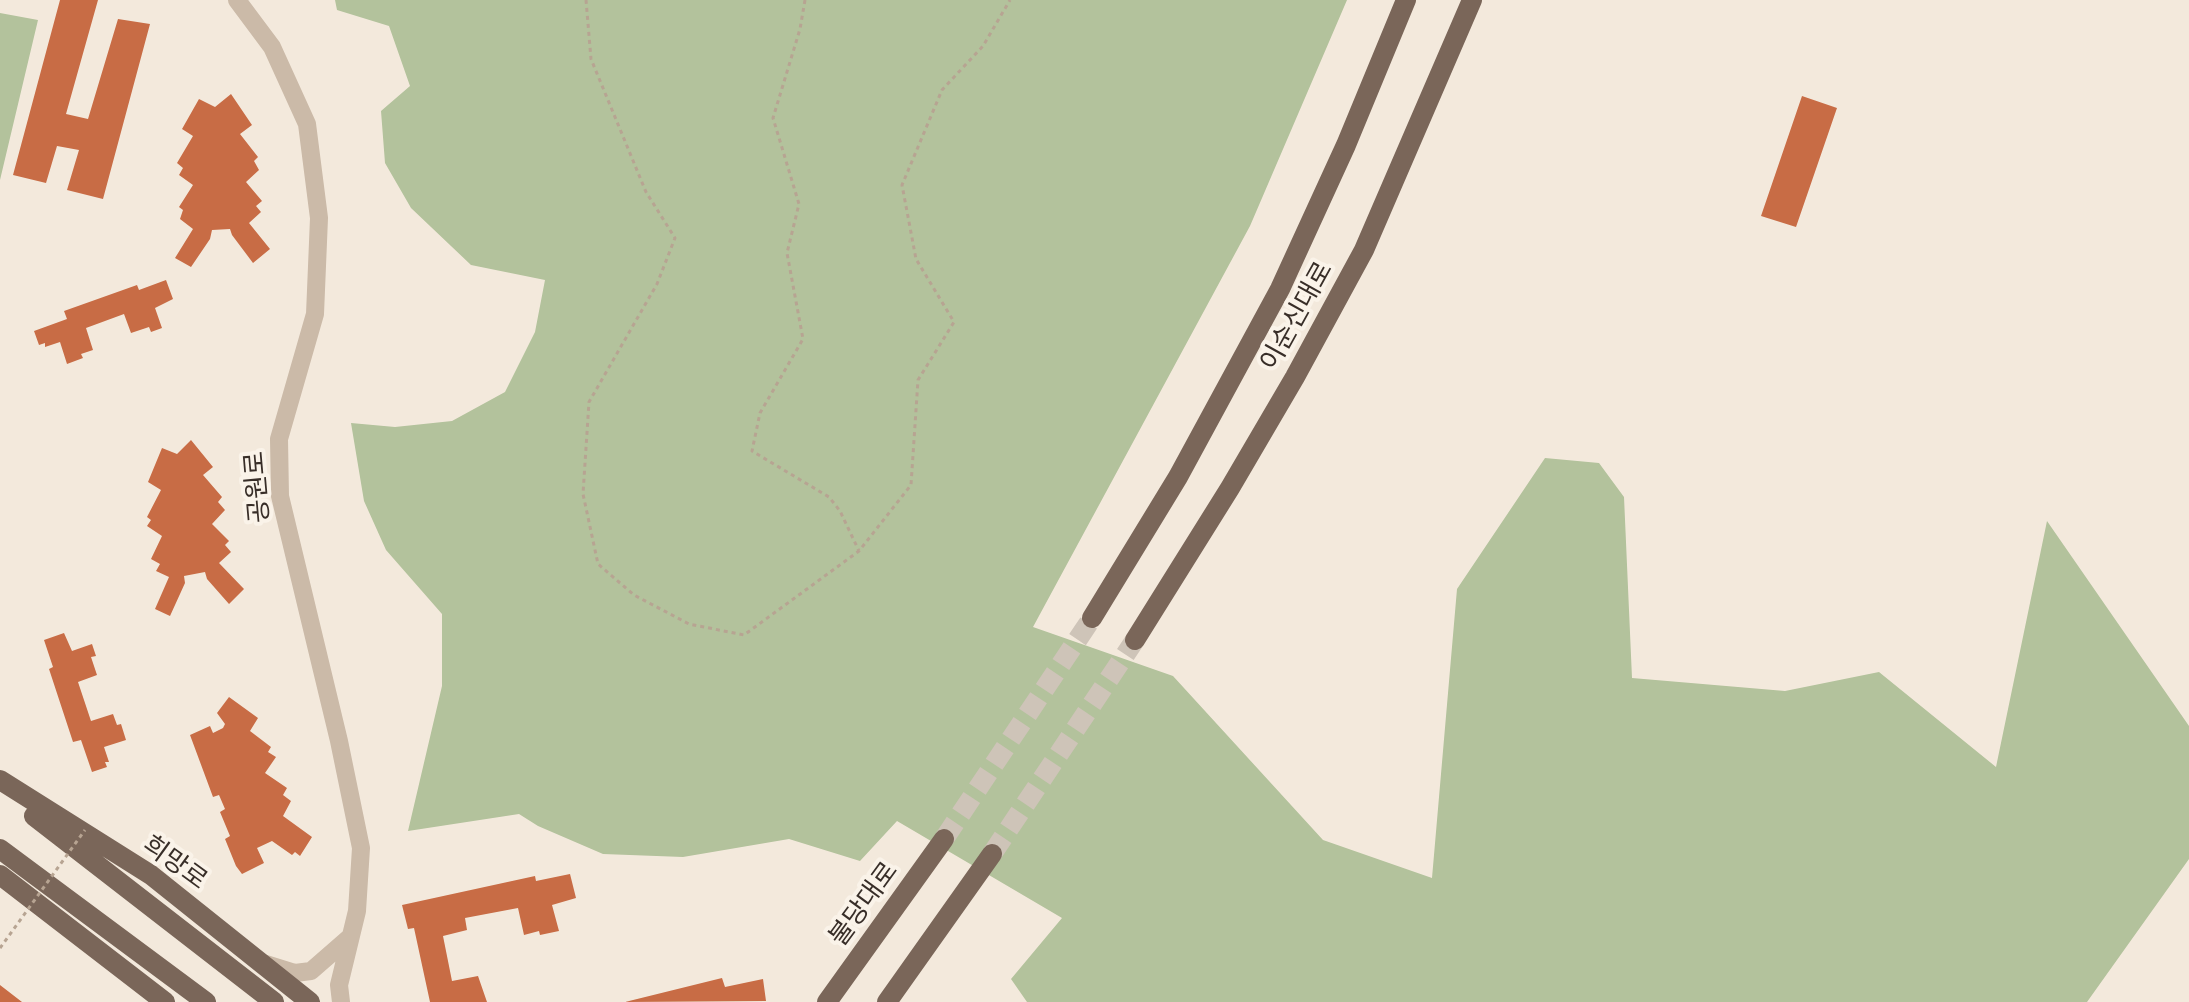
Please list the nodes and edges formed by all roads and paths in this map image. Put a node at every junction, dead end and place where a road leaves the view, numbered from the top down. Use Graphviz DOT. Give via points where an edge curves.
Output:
graph roads {
  1 [pos="237,0"];
  2 [pos="586,0"];
  3 [pos="805,0"];
  4 [pos="1010,0"];
  5 [pos="1406,0"];
  6 [pos="1472,0"];
  7 [pos="859,551"];
  8 [pos="1092,618"];
  9 [pos="1135,640"];
  10 [pos="0,780"];
  11 [pos="0,787"];
  12 [pos="85,830"];
  13 [pos="944,839"];
  14 [pos="0,849"];
  15 [pos="992,854"];
  16 [pos="0,875"];
  17 [pos="350,937"];
  18 [pos="0,948"];
  19 [pos="256,960"];
  20 [pos="165,1002"];
  21 [pos="206,1002"];
  22 [pos="274,1002"];
  23 [pos="310,1002"];
  24 [pos="341,1002"];
  25 [pos="827,1002"];
  26 [pos="887,1002"];
  1 -- 17 [label="street, 공원로" via="272,47 307,124 319,218 315,314 279,439 280,496 361,848"];
  2 -- 7 [label="path" via="591,59 646,192 675,238 657,284 589,402 583,494 598,564 634,595 689,624 744,635"];
  3 -- 7 [label="path" via="773,118 799,204 787,253 803,339 760,413 752,451 829,497"];
  4 -- 7 [label="path" via="983,46 942,90 902,185 916,259 954,322 918,380 911,485"];
  5 -- 8 [label="main road, 이순신대로" via="1280,289 1178,477"];
  6 -- 9 [label="main road, 이순신대로" via="1364,250 1238,476"];
  10 -- 19 [label="main road, 희망로" via="151,875"];
  11 -- 22 [label="main road"];
  12 -- 18 [label="path, bridge"];
  13 -- 25 [label="main road, 불당대로"];
  14 -- 21 [label="main road"];
  15 -- 26 [label="main road"];
  16 -- 20 [label="main road"];
  17 -- 19 [label="street" via="311,971 295,973"];
  17 -- 24 [label="street, 공원로" via="339,985"];
  19 -- 23 [label="main road, 희망로"];
}
